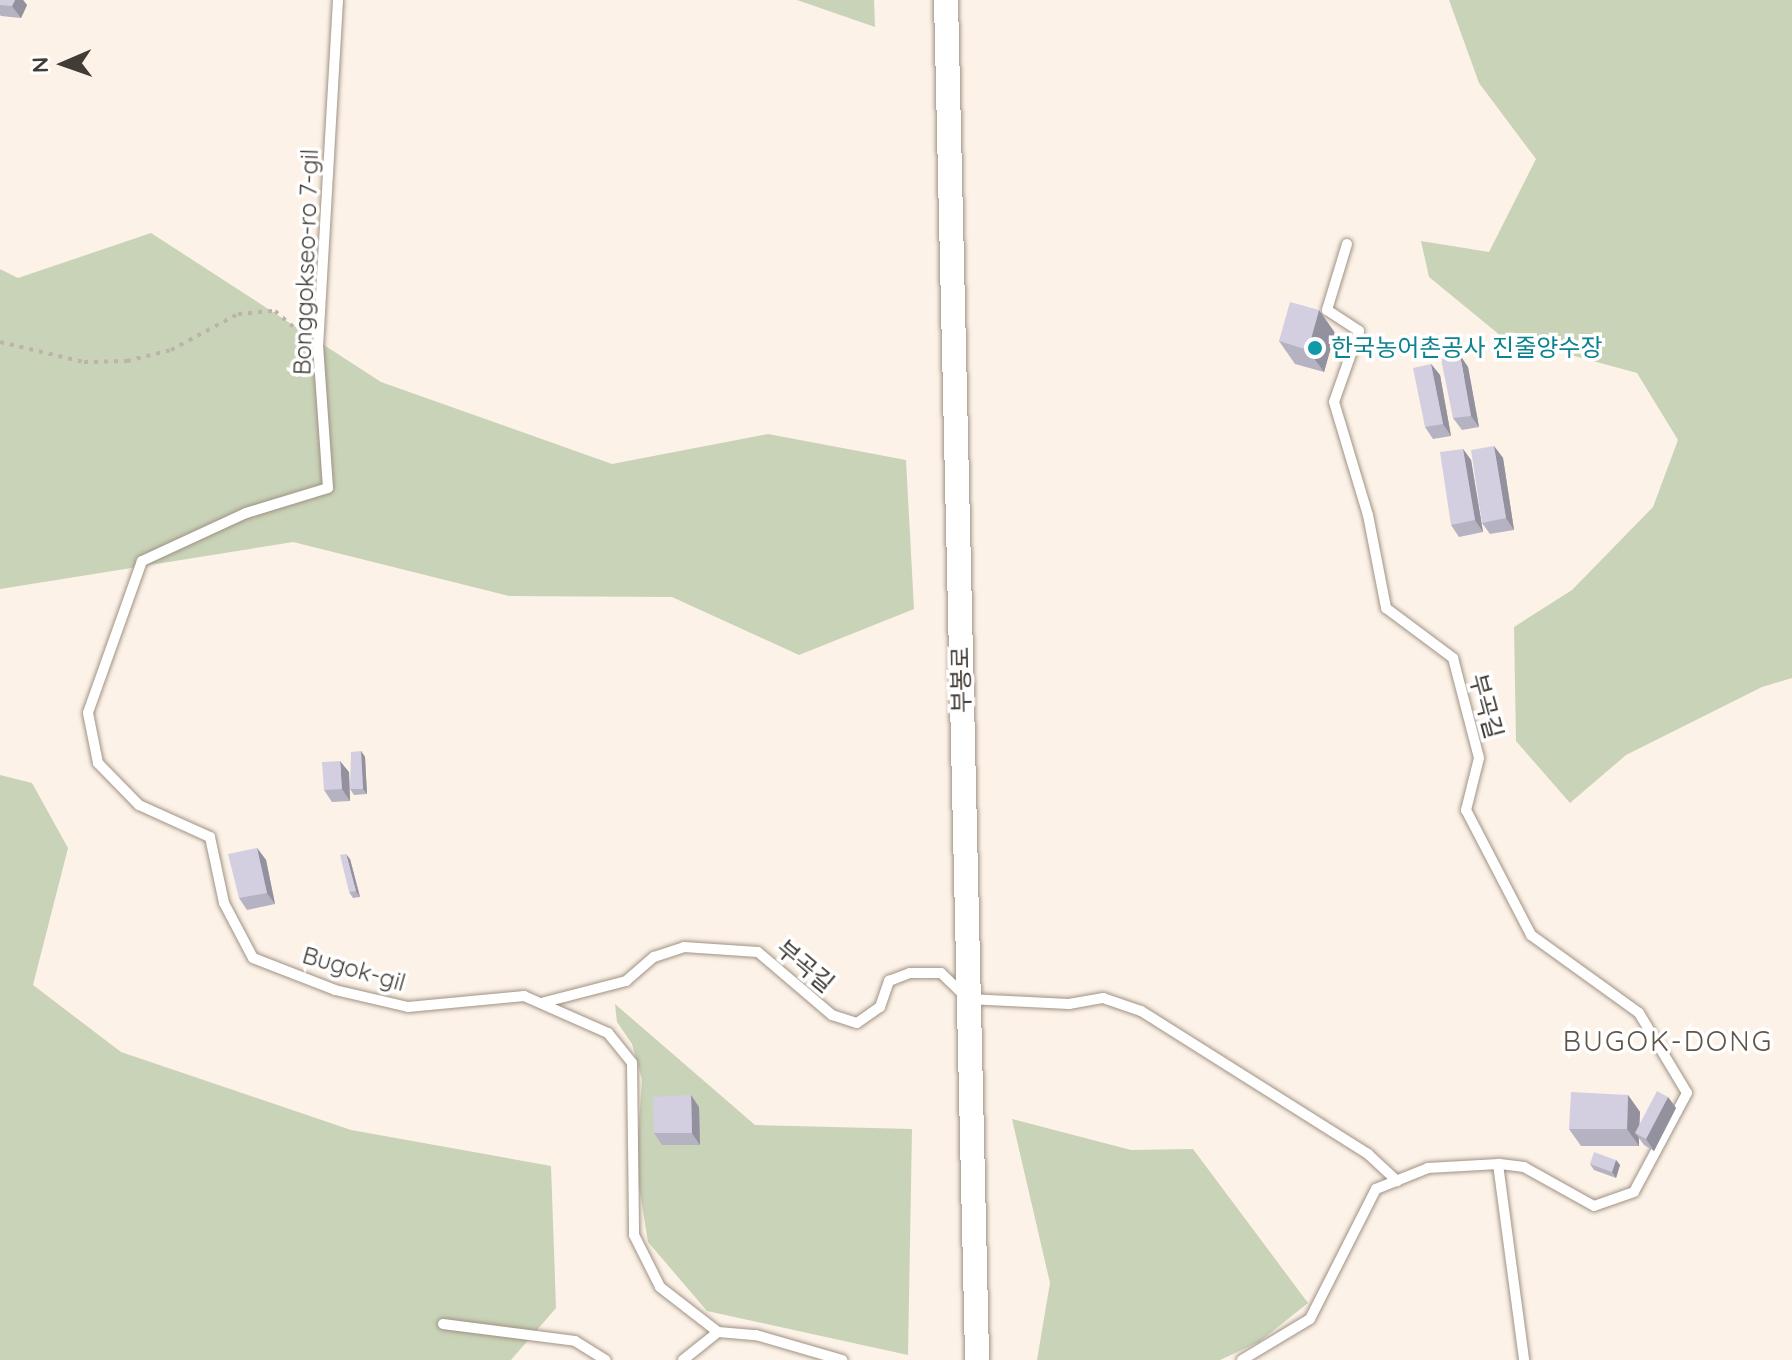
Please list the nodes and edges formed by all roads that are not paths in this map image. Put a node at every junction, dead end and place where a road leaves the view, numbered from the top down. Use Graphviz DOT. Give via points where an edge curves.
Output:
graph roads {
  1 [pos="338,0"];
  2 [pos="946,0"];
  3 [pos="1347,244"];
  4 [pos="246,513"];
  5 [pos="968,999"];
  6 [pos="541,1003"];
  7 [pos="1498,1164"];
  8 [pos="1397,1181"];
  9 [pos="443,1324"];
  10 [pos="718,1332"];
  11 [pos="606,1360"];
  12 [pos="683,1360"];
  13 [pos="842,1360"];
  14 [pos="977,1360"];
  15 [pos="1242,1360"];
  16 [pos="1524,1360"];
  1 -- 4 [label="lane, Bonggokseo-ro 7-gil" via="318,345 328,488"];
  2 -- 5 [label="street, 부봉로"];
  3 -- 7 [label="lane, 부곡길" via="1327,310 1359,331 1334,402 1368,515 1386,608 1453,658 1479,758 1466,810 1531,935 1639,1013 1687,1093 1634,1192 1594,1206 1524,1167"];
  4 -- 6 [label="lane, Bugok-gil" via="142,561 88,713 98,763 139,805 210,837 224,903 253,958 335,990 408,1007 524,996"];
  5 -- 6 [label="lane, 부곡길" via="941,973 910,973 889,981 880,1007 857,1023 832,1015 758,952 684,947 654,957 626,981"];
  5 -- 8 [label="lane" via="1069,1004 1103,998 1141,1011 1368,1154"];
  5 -- 14 [label="street, 부봉로"];
  6 -- 10 [label="lane, Bugok-gil" via="608,1033 632,1063 634,1235 660,1287"];
  7 -- 8 [label="lane" via="1428,1168"];
  7 -- 16 [label="lane"];
  8 -- 15 [label="lane" via="1376,1189 1310,1319"];
  9 -- 11 [label="lane" via="575,1341"];
  10 -- 12 [label="lane"];
  10 -- 13 [label="lane" via="756,1335"];
}
